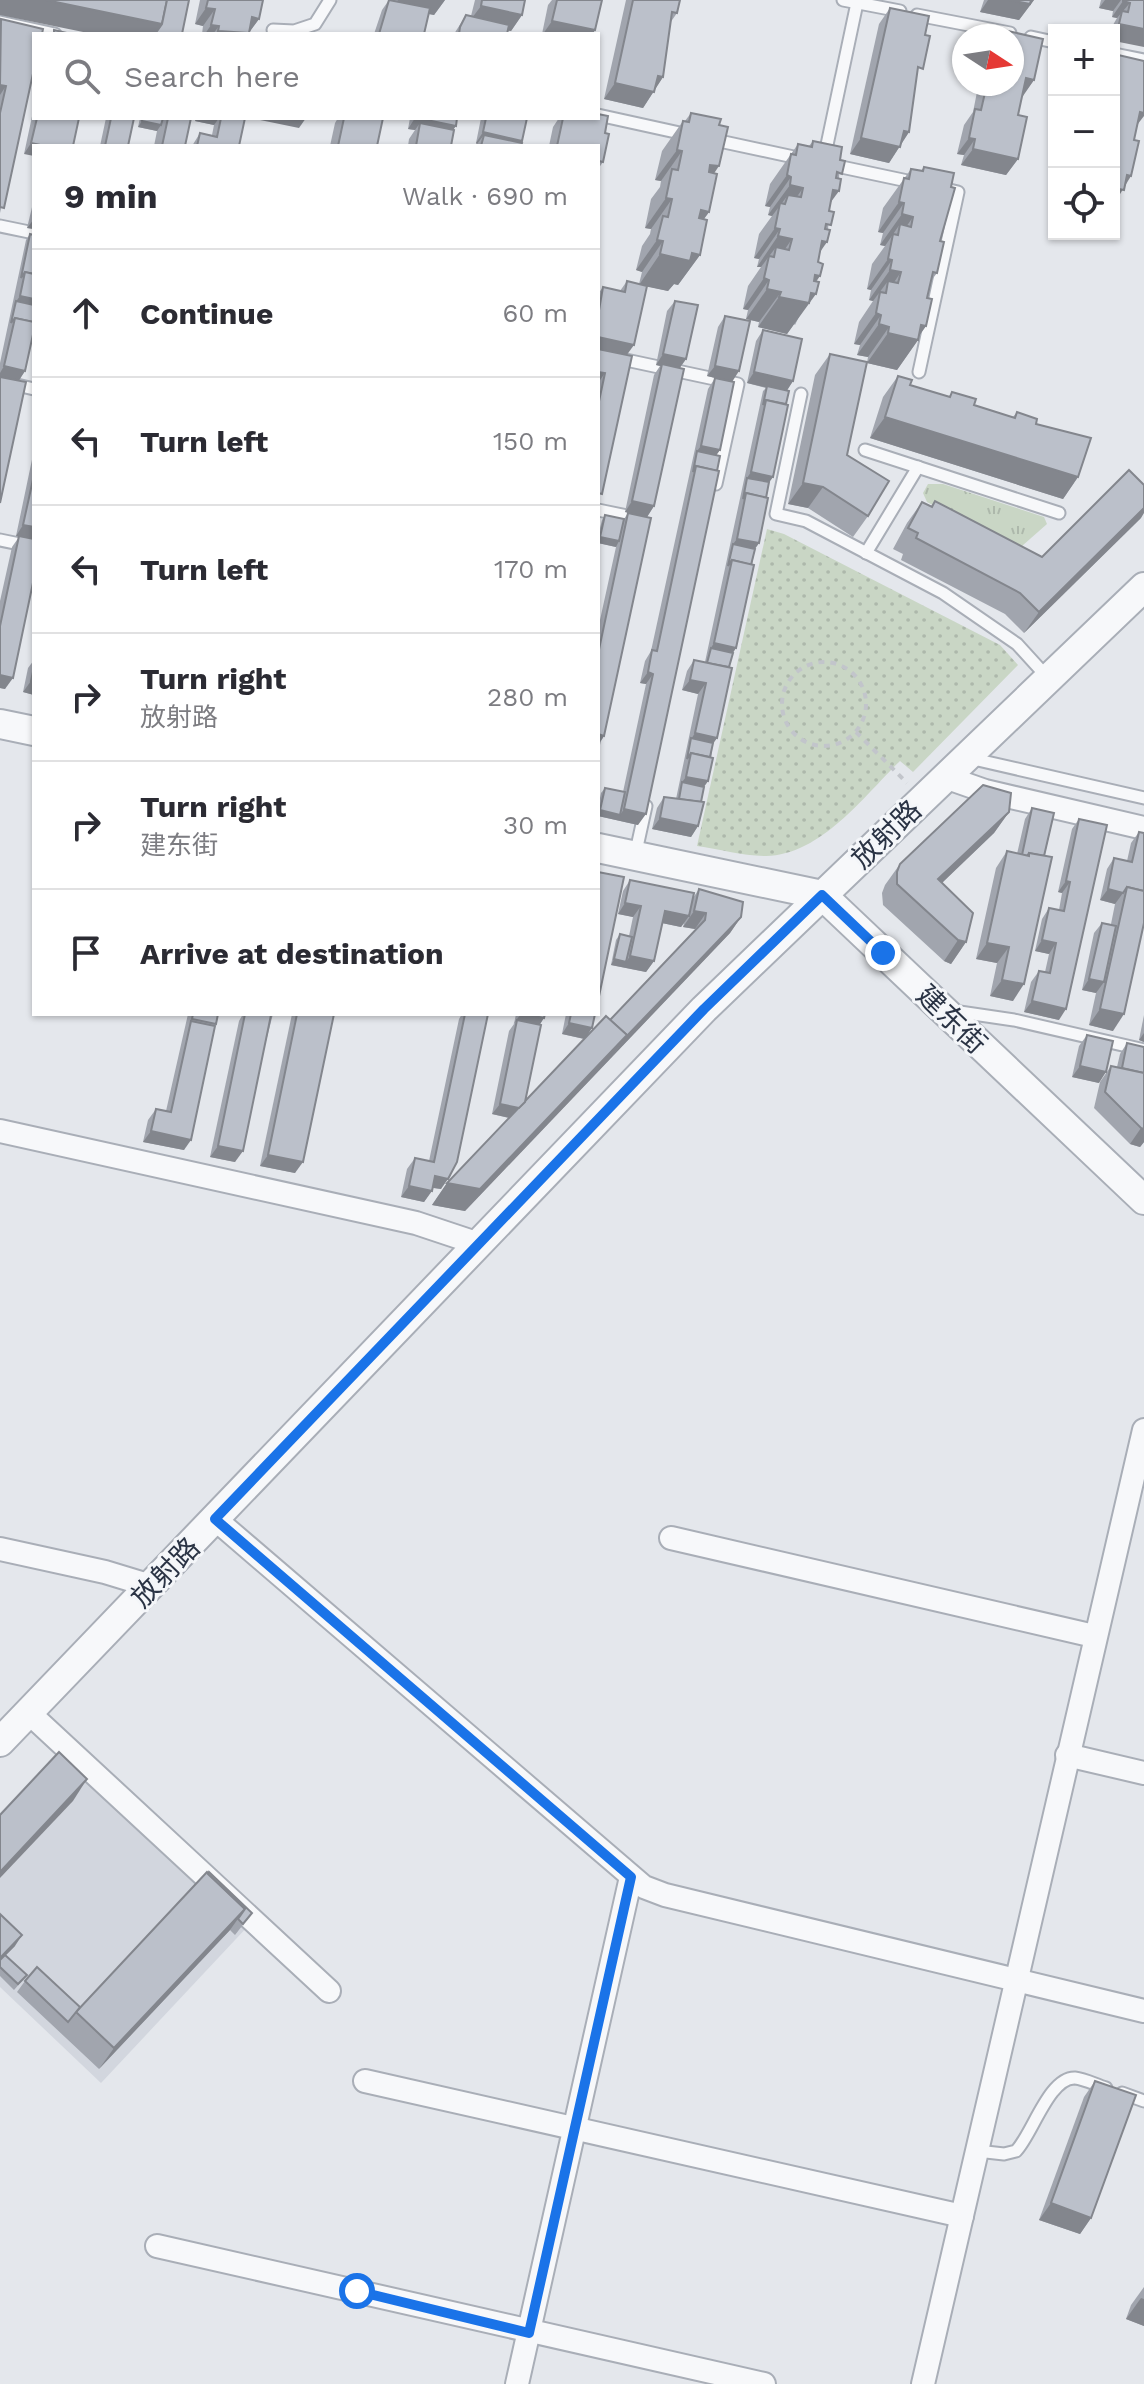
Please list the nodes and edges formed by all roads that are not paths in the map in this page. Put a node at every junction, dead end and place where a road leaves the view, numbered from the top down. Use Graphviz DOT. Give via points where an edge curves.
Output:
graph roads {
  1 [pos="330,0"];
  2 [pos="843,0"];
  3 [pos="857,3"];
  4 [pos="0,22"];
  5 [pos="273,30"];
  6 [pos="46,32"];
  7 [pos="1048,41"];
  8 [pos="1120,55"];
  9 [pos="1144,60"];
  10 [pos="600,115"];
  11 [pos="823,163"];
  12 [pos="0,226"];
  13 [pos="32,233"];
  14 [pos="600,354"];
  15 [pos="919,372"];
  16 [pos="0,381"];
  17 [pos="32,389"];
  18 [pos="801,394"];
  19 [pos="865,450"];
  20 [pos="918,467"];
  21 [pos="714,490"];
  22 [pos="600,510"];
  23 [pos="1059,513"];
  24 [pos="650,521"];
  25 [pos="0,540"];
  26 [pos="32,547"];
  27 [pos="866,553"];
  28 [pos="1144,587"];
  29 [pos="1048,679"];
  30 [pos="0,724"];
  31 [pos="32,731"];
  32 [pos="966,757"];
  33 [pos="945,777"];
  34 [pos="648,795"];
  35 [pos="1144,798"];
  36 [pos="1144,828"];
  37 [pos="600,848"];
  38 [pos="635,856"];
  39 [pos="822,895"];
  40 [pos="943,1010"];
  41 [pos="1144,1050"];
  42 [pos="0,1131"];
  43 [pos="1144,1200"];
  44 [pos="479,1244"];
  45 [pos="1144,1430"];
  46 [pos="215,1519"];
  47 [pos="671,1538"];
  48 [pos="0,1549"];
  49 [pos="151,1586"];
  50 [pos="1094,1636"];
  51 [pos="29,1713"];
  52 [pos="0,1742"];
  53 [pos="1067,1755"];
  54 [pos="1144,1773"];
  55 [pos="631,1877"];
  56 [pos="1016,1980"];
  57 [pos="329,1991"];
  58 [pos="1144,2011"];
  59 [pos="365,2081"];
  60 [pos="1144,2101"];
  61 [pos="575,2128"];
  62 [pos="977,2151"];
  63 [pos="962,2216"];
  64 [pos="157,2246"];
  65 [pos="529,2333"];
  66 [pos="517,2384"];
  67 [pos="764,2384"];
  68 [pos="923,2384"];
  1 -- 5 [label="lane" via="315,24"];
  2 -- 3 [label="lane"];
  3 -- 7 [label="lane"];
  3 -- 11 [label="lane"];
  4 -- 6 [label="lane"];
  8 -- 9 [label="lane"];
  10 -- 11 [label="lane"];
  11 -- 15 [label="lane" via="958,192"];
  12 -- 13 [label="lane"];
  14 -- 21 [label="lane" via="738,384"];
  16 -- 17 [label="lane"];
  18 -- 27 [label="lane" via="776,514 806,521"];
  19 -- 20 [label="lane"];
  20 -- 23 [label="lane"];
  20 -- 27 [label="lane"];
  22 -- 24 [label="lane"];
  25 -- 26 [label="lane"];
  27 -- 29 [label="lane" via="1002,631"];
  28 -- 29 [label="street, 放射路"];
  29 -- 32 [label="street, 放射路"];
  30 -- 31 [label="street"];
  32 -- 33 [label="street, 放射路"];
  32 -- 35 [label="lane"];
  33 -- 36 [label="street"];
  33 -- 39 [label="street, 放射路"];
  34 -- 38 [label="lane"];
  37 -- 38 [label="street"];
  38 -- 39 [label="street"];
  39 -- 40 [label="street, 建东街"];
  39 -- 44 [label="street, 放射路" via="704,1009"];
  40 -- 41 [label="lane" via="1014,1020"];
  40 -- 43 [label="street, 建东街"];
  42 -- 44 [label="street" via="416,1223"];
  44 -- 46 [label="street, 放射路"];
  45 -- 50 [label="street"];
  46 -- 49 [label="street, 放射路"];
  46 -- 55 [label="street"];
  47 -- 50 [label="street"];
  48 -- 49 [label="street"];
  49 -- 51 [label="street, 放射路"];
  50 -- 53 [label="street"];
  51 -- 52 [label="street, 放射路"];
  51 -- 57 [label="street"];
  53 -- 54 [label="street"];
  53 -- 56 [label="street"];
  55 -- 56 [label="street" via="665,1895"];
  55 -- 61 [label="street"];
  56 -- 58 [label="street"];
  56 -- 62 [label="street"];
  59 -- 61 [label="street"];
  60 -- 62 [label="lane" via="1068,2079 1056,2086 1016,2151"];
  61 -- 63 [label="street"];
  61 -- 65 [label="street"];
  62 -- 63 [label="street"];
  63 -- 68 [label="street"];
  64 -- 65 [label="street"];
  65 -- 66 [label="street"];
  65 -- 67 [label="street"];
}
